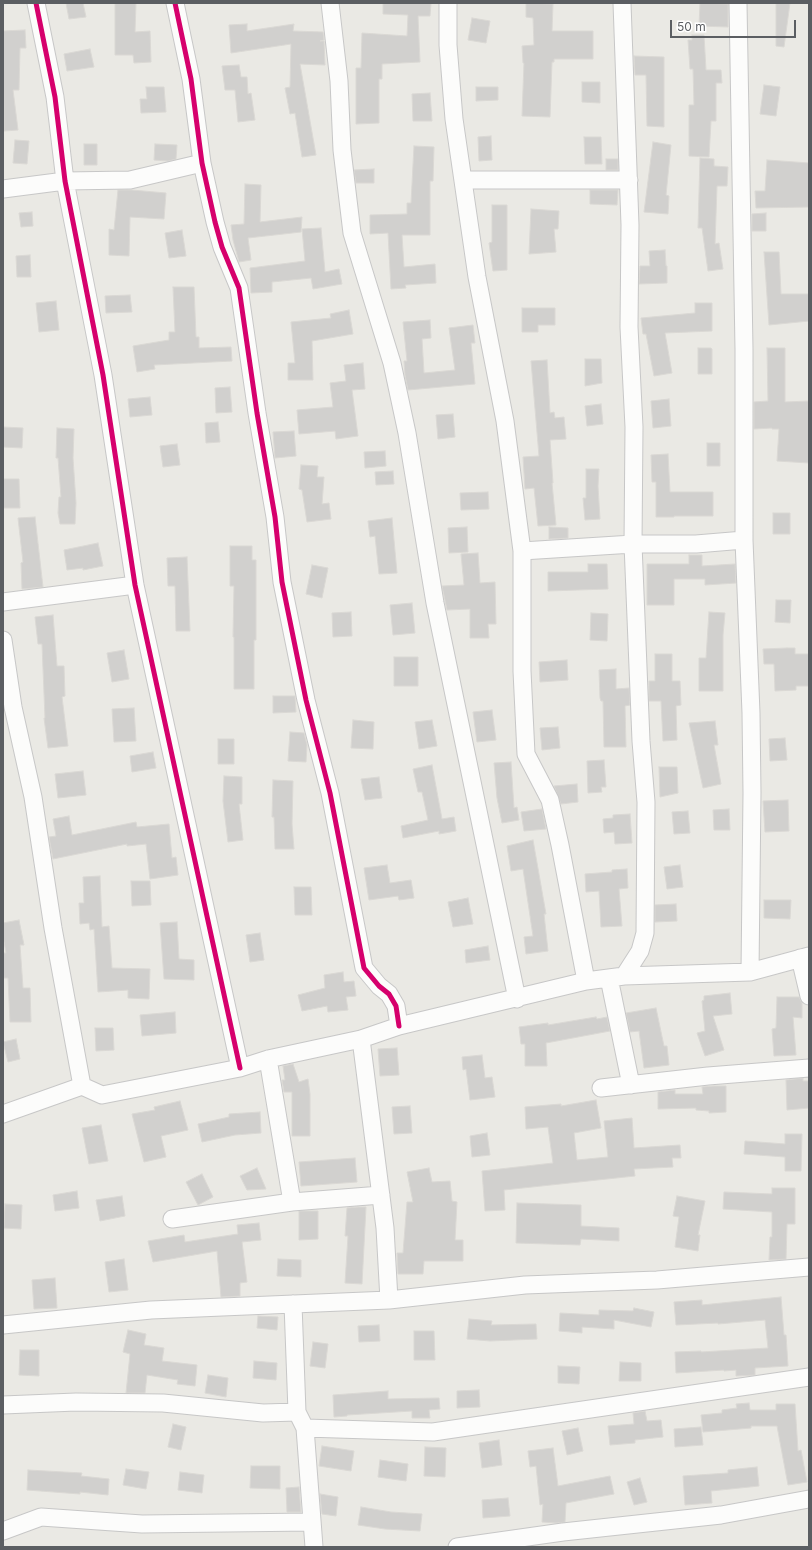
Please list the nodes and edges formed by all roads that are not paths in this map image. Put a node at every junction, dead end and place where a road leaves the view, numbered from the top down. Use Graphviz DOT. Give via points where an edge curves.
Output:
graph roads {
  1 [pos="36,3"];
  2 [pos="176,3"];
  3 [pos="330,3"];
  4 [pos="448,3"];
  5 [pos="622,3"];
  6 [pos="738,3"];
  7 [pos="202,163"];
  8 [pos="463,180"];
  9 [pos="629,180"];
  10 [pos="65,181"];
  11 [pos="3,189"];
  12 [pos="744,540"];
  13 [pos="633,544"];
  14 [pos="522,551"];
  15 [pos="135,585"];
  16 [pos="3,602"];
  17 [pos="3,640"];
  18 [pos="805,957"];
  19 [pos="750,972"];
  20 [pos="617,977"];
  21 [pos="586,981"];
  22 [pos="809,996"];
  23 [pos="517,999"];
  24 [pos="399,1026"];
  25 [pos="361,1039"];
  26 [pos="268,1059"];
  27 [pos="240,1068"];
  28 [pos="809,1068"];
  29 [pos="631,1085"];
  30 [pos="82,1086"];
  31 [pos="601,1088"];
  32 [pos="3,1114"];
  33 [pos="381,1195"];
  34 [pos="292,1202"];
  35 [pos="172,1219"];
  36 [pos="809,1267"];
  37 [pos="389,1300"];
  38 [pos="293,1304"];
  39 [pos="3,1325"];
  40 [pos="809,1376"];
  41 [pos="3,1405"];
  42 [pos="297,1412"];
  43 [pos="304,1428"];
  44 [pos="809,1499"];
  45 [pos="312,1522"];
  46 [pos="3,1531"];
  47 [pos="314,1547"];
  48 [pos="458,1547"];
  1 -- 10 [label="street" via="55,97"];
  2 -- 7 [label="street" via="191,79"];
  3 -- 23 [label="street" via="339,81 342,150 352,233 393,371 407,433 435,603"];
  4 -- 8 [label="street" via="448,45 453,104"];
  5 -- 9 [label="street"];
  6 -- 12 [label="street" via="744,349"];
  7 -- 10 [label="street" via="130,180"];
  7 -- 24 [label="street" via="222,247 239,288 275,517 282,582 306,700 330,793 364,968 389,994 396,1006"];
  8 -- 9 [label="street"];
  8 -- 14 [label="street" via="505,421"];
  9 -- 13 [label="street" via="629,327 634,427"];
  10 -- 11 [label="street"];
  10 -- 15 [label="street" via="102,375"];
  12 -- 13 [label="street" via="696,544"];
  12 -- 19 [label="street" via="751,712"];
  13 -- 14 [label="street"];
  13 -- 20 [label="street" via="646,802 645,933 640,951"];
  14 -- 21 [label="street" via="522,671 526,754 550,800"];
  15 -- 16 [label="street"];
  15 -- 27 [label="street"];
  17 -- 30 [label="street" via="13,707 33,797 53,928"];
  18 -- 19 [label="street"];
  18 -- 22 [label="street"];
  19 -- 20 [label="street"];
  20 -- 21 [label="street"];
  20 -- 29 [label="street"];
  21 -- 23 [label="street"];
  23 -- 24 [label="street"];
  24 -- 25 [label="street"];
  25 -- 26 [label="street"];
  25 -- 33 [label="street"];
  26 -- 27 [label="street"];
  26 -- 34 [label="street"];
  27 -- 30 [label="street" via="102,1095"];
  28 -- 29 [label="street"];
  29 -- 31 [label="street"];
  30 -- 32 [label="street"];
  33 -- 34 [label="street"];
  33 -- 37 [label="street"];
  34 -- 35 [label="street"];
  36 -- 37 [label="street" via="657,1280 526,1285"];
  37 -- 38 [label="street"];
  38 -- 39 [label="street" via="151,1310"];
  38 -- 42 [label="street"];
  40 -- 43 [label="street" via="433,1432"];
  41 -- 42 [label="street" via="76,1402 163,1403 263,1412"];
  42 -- 43 [label="street"];
  43 -- 45 [label="street"];
  44 -- 48 [label="street" via="721,1515 562,1532"];
  45 -- 46 [label="street" via="142,1524 41,1517"];
  45 -- 47 [label="street"];
}
